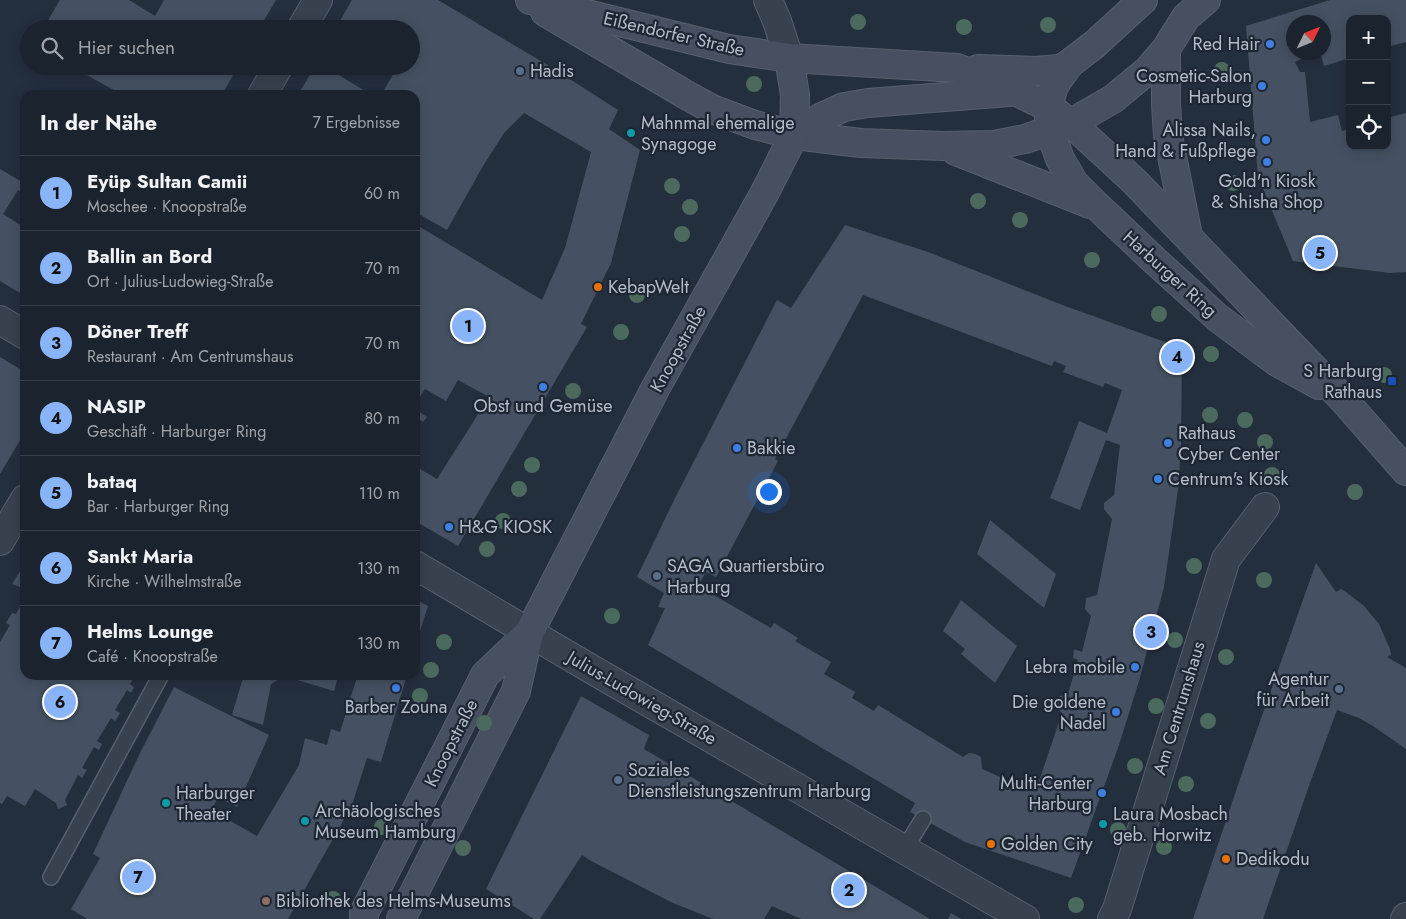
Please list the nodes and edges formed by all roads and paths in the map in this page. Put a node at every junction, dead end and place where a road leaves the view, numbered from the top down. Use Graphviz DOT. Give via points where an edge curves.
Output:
graph roads {
  1 [pos="318,0"];
  2 [pos="524,0"];
  3 [pos="530,0"];
  4 [pos="768,0"];
  5 [pos="1143,0"];
  6 [pos="1196,8"];
  7 [pos="306,20"];
  8 [pos="1166,49"];
  9 [pos="789,58"];
  10 [pos="1064,67"];
  11 [pos="957,68"];
  12 [pos="274,75"];
  13 [pos="265,90"];
  14 [pos="1015,91"];
  15 [pos="1056,121"];
  16 [pos="794,135"];
  17 [pos="943,146"];
  18 [pos="1097,206"];
  19 [pos="1188,236"];
  20 [pos="0,320"];
  21 [pos="20,332"];
  22 [pos="1342,398"];
  23 [pos="1406,471"];
  24 [pos="1265,507"];
  25 [pos="20,511"];
  26 [pos="12,532"];
  27 [pos="420,568"];
  28 [pos="529,632"];
  29 [pos="158,680"];
  30 [pos="923,819"];
  31 [pos="904,850"];
  32 [pos="51,877"];
  33 [pos="364,919"];
  34 [pos="401,919"];
  35 [pos="1025,919"];
  36 [pos="1112,919"];
  1 -- 7 [label="street"];
  2 -- 16 [label="main road, Eißendorfer Straße" via="712,109"];
  3 -- 9 [label="main road, Eißendorfer Straße" via="729,49"];
  4 -- 9 [label="street"];
  5 -- 10 [label="main road" via="1095,44"];
  6 -- 8 [label="main road"];
  8 -- 15 [label="main road" via="1148,70 1114,99"];
  8 -- 19 [label="main road" via="1168,136"];
  9 -- 11 [label="main road, Harburger Ring"];
  9 -- 16 [label="main road, Knoopstraße" via="795,95"];
  10 -- 11 [label="main road" via="1036,71"];
  10 -- 14 [label="main road"];
  10 -- 15 [label="main road" via="1054,86"];
  11 -- 14 [label="main road, Harburger Ring"];
  12 -- 13 [label="street"];
  14 -- 15 [label="main road, Harburger Ring"];
  14 -- 16 [label="main road" via="844,107"];
  15 -- 17 [label="main road" via="1025,139 994,145"];
  15 -- 18 [label="main road, Harburger Ring" via="1060,159 1074,183"];
  15 -- 19 [label="main road, Harburger Ring" via="1135,182"];
  16 -- 17 [label="main road" via="861,143"];
  16 -- 28 [label="main road, Knoopstraße" via="655,389"];
  17 -- 18 [label="main road"];
  18 -- 22 [label="main road, Harburger Ring" via="1218,318 1277,362"];
  19 -- 22 [label="main road, Harburger Ring"];
  20 -- 21 [label="street"];
  22 -- 23 [label="main road, Harburger Ring"];
  24 -- 36 [label="street, Am Centrumshaus" via="1226,559"];
  25 -- 26 [label="street"];
  27 -- 28 [label="street, Julius-Ludowieg-Straße"];
  28 -- 31 [label="street, Julius-Ludowieg-Straße"];
  28 -- 33 [label="main road, Knoopstraße" via="485,675 364,913"];
  28 -- 34 [label="main road, Knoopstraße" via="516,692"];
  29 -- 32 [label="lane"];
  30 -- 31 [label="lane"];
  31 -- 35 [label="street, Julius-Ludowieg-Straße"];
}
